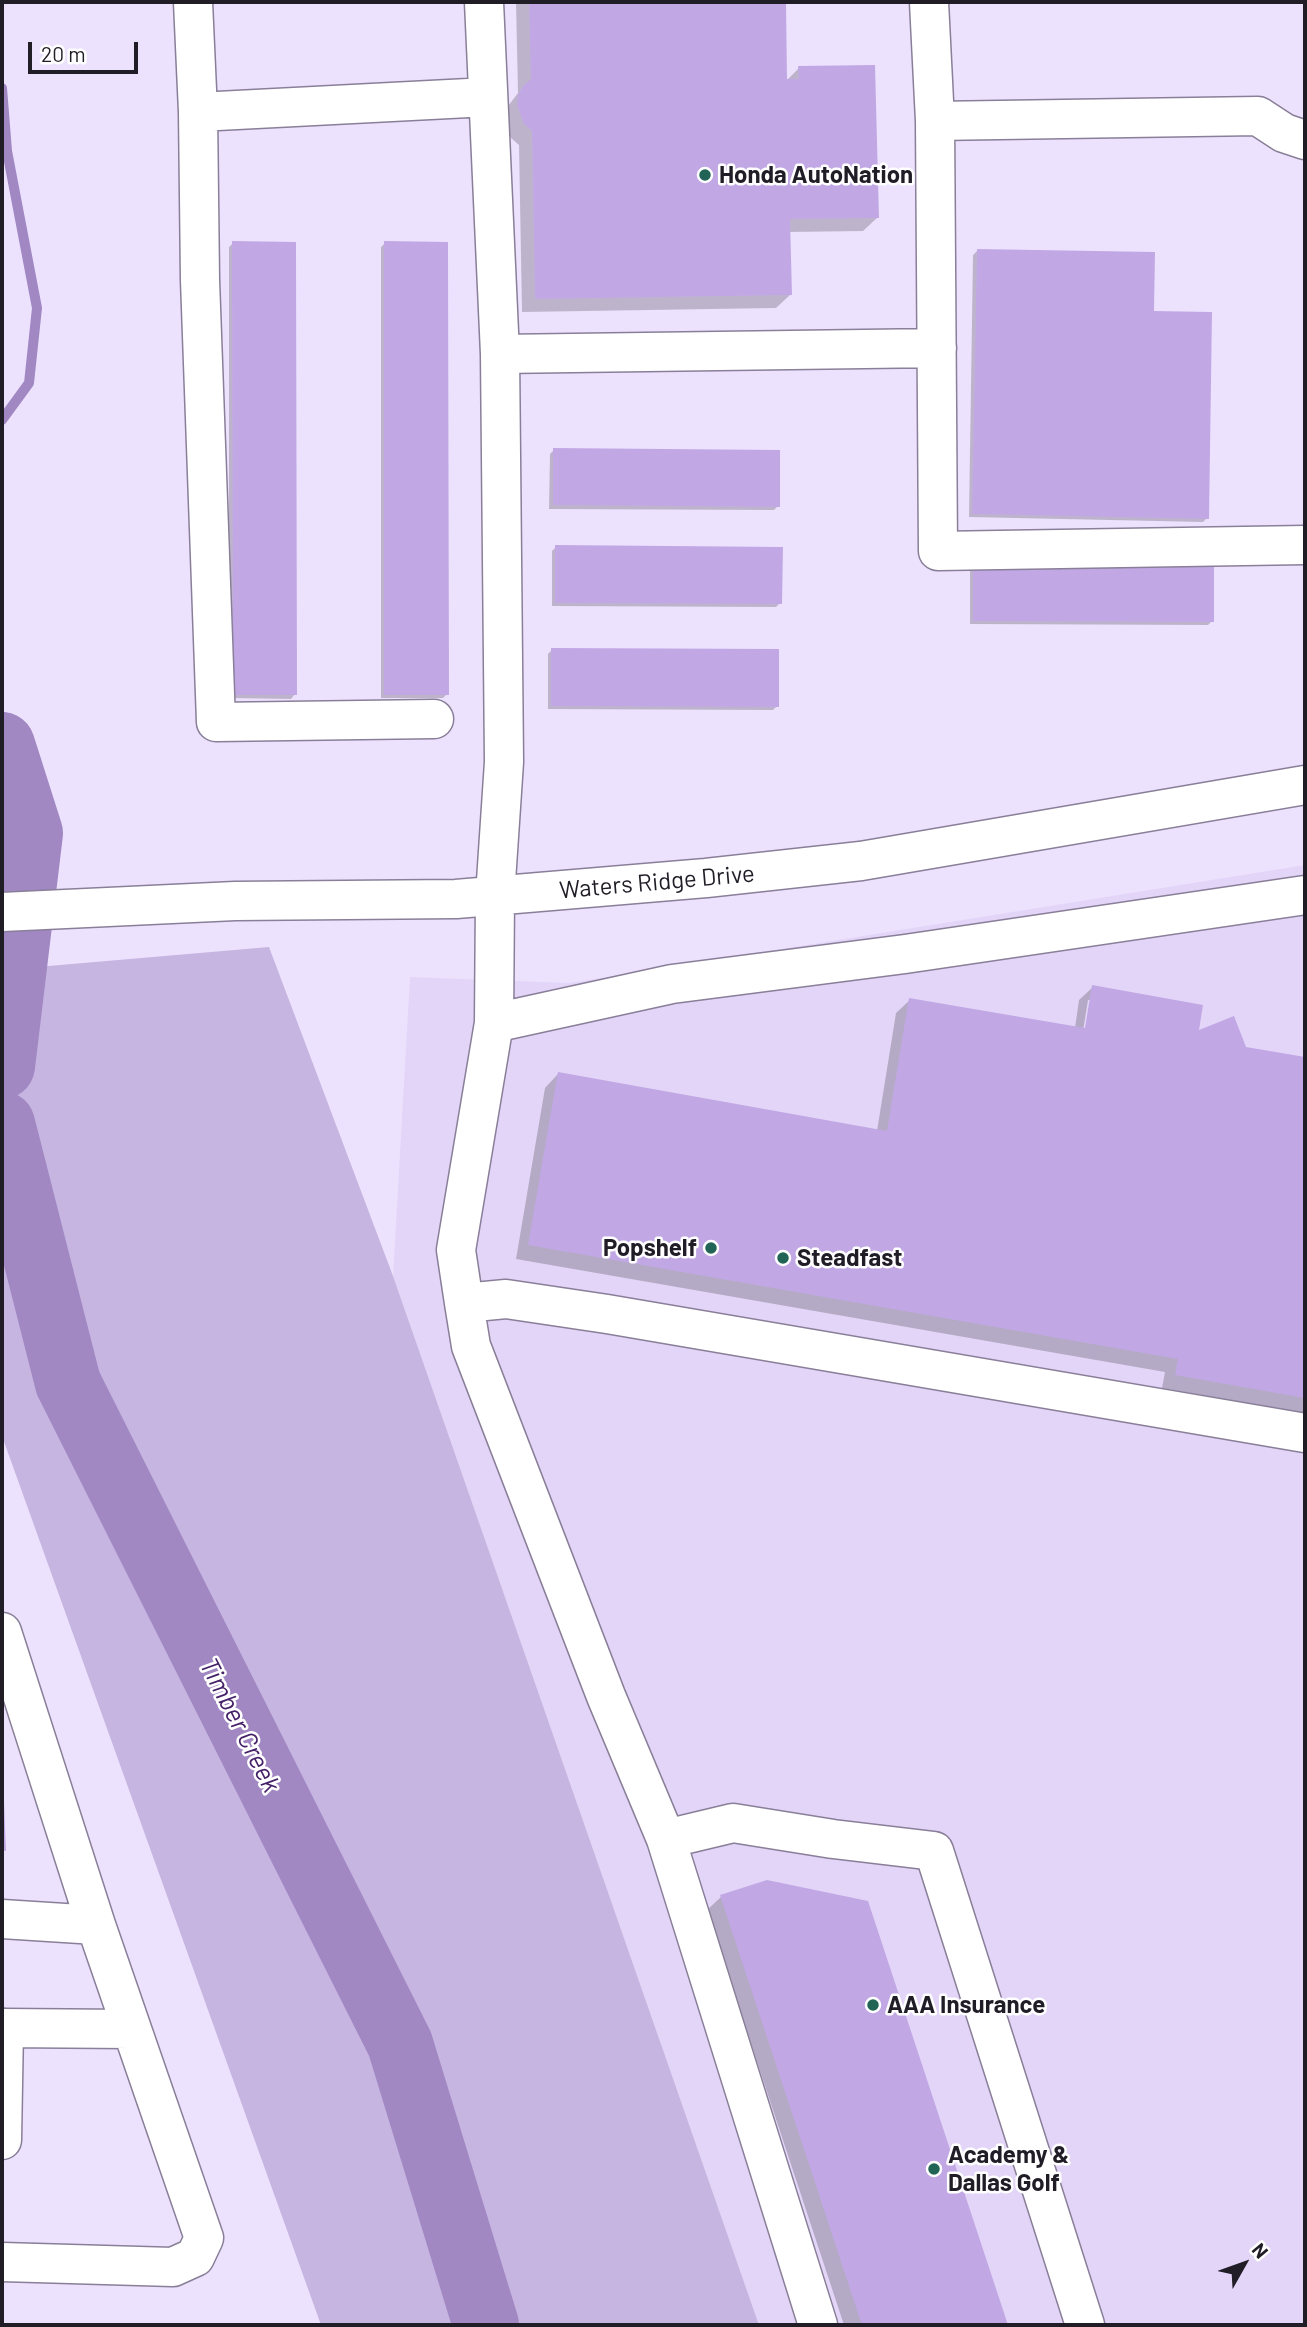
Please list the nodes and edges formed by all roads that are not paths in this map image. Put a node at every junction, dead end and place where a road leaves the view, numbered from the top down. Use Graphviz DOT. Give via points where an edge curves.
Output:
graph roads {
  1 [pos="193,2"];
  2 [pos="484,2"];
  3 [pos="929,2"];
  4 [pos="488,97"];
  5 [pos="198,112"];
  6 [pos="935,121"];
  7 [pos="1305,140"];
  8 [pos="937,348"];
  9 [pos="500,354"];
  10 [pos="1305,545"];
  11 [pos="433,719"];
  12 [pos="1305,785"];
  13 [pos="1305,895"];
  14 [pos="495,896"];
  15 [pos="2,912"];
  16 [pos="494,1023"];
  17 [pos="464,1303"];
  18 [pos="1305,1433"];
  19 [pos="2,1632"];
  20 [pos="666,1839"];
  21 [pos="2,1919"];
  22 [pos="96,1926"];
  23 [pos="3,2028"];
  24 [pos="131,2029"];
  25 [pos="2,2140"];
  26 [pos="2,2262"];
  27 [pos="818,2325"];
  28 [pos="1085,2325"];
  1 -- 5 [label="street"];
  2 -- 4 [label="street"];
  3 -- 6 [label="street"];
  4 -- 5 [label="street"];
  4 -- 9 [label="street"];
  5 -- 11 [label="street" via="216,722"];
  6 -- 7 [label="street" via="1258,116"];
  6 -- 8 [label="street"];
  8 -- 9 [label="street"];
  8 -- 10 [label="street" via="938,551"];
  9 -- 14 [label="street" via="503,762"];
  12 -- 14 [label="street, Waters Ridge Drive" via="861,861"];
  13 -- 16 [label="street" via="672,984"];
  14 -- 15 [label="street, Waters Ridge Drive"];
  14 -- 16 [label="street"];
  16 -- 17 [label="street" via="456,1250"];
  17 -- 18 [label="street" via="506,1299 607,1314"];
  17 -- 20 [label="street" via="471,1346"];
  19 -- 22 [label="street"];
  20 -- 27 [label="street"];
  20 -- 28 [label="street" via="733,1823 934,1851"];
  21 -- 22 [label="street"];
  22 -- 24 [label="street"];
  23 -- 24 [label="street"];
  23 -- 25 [label="street"];
  24 -- 26 [label="street" via="204,2238 195,2257 173,2267"];
}
